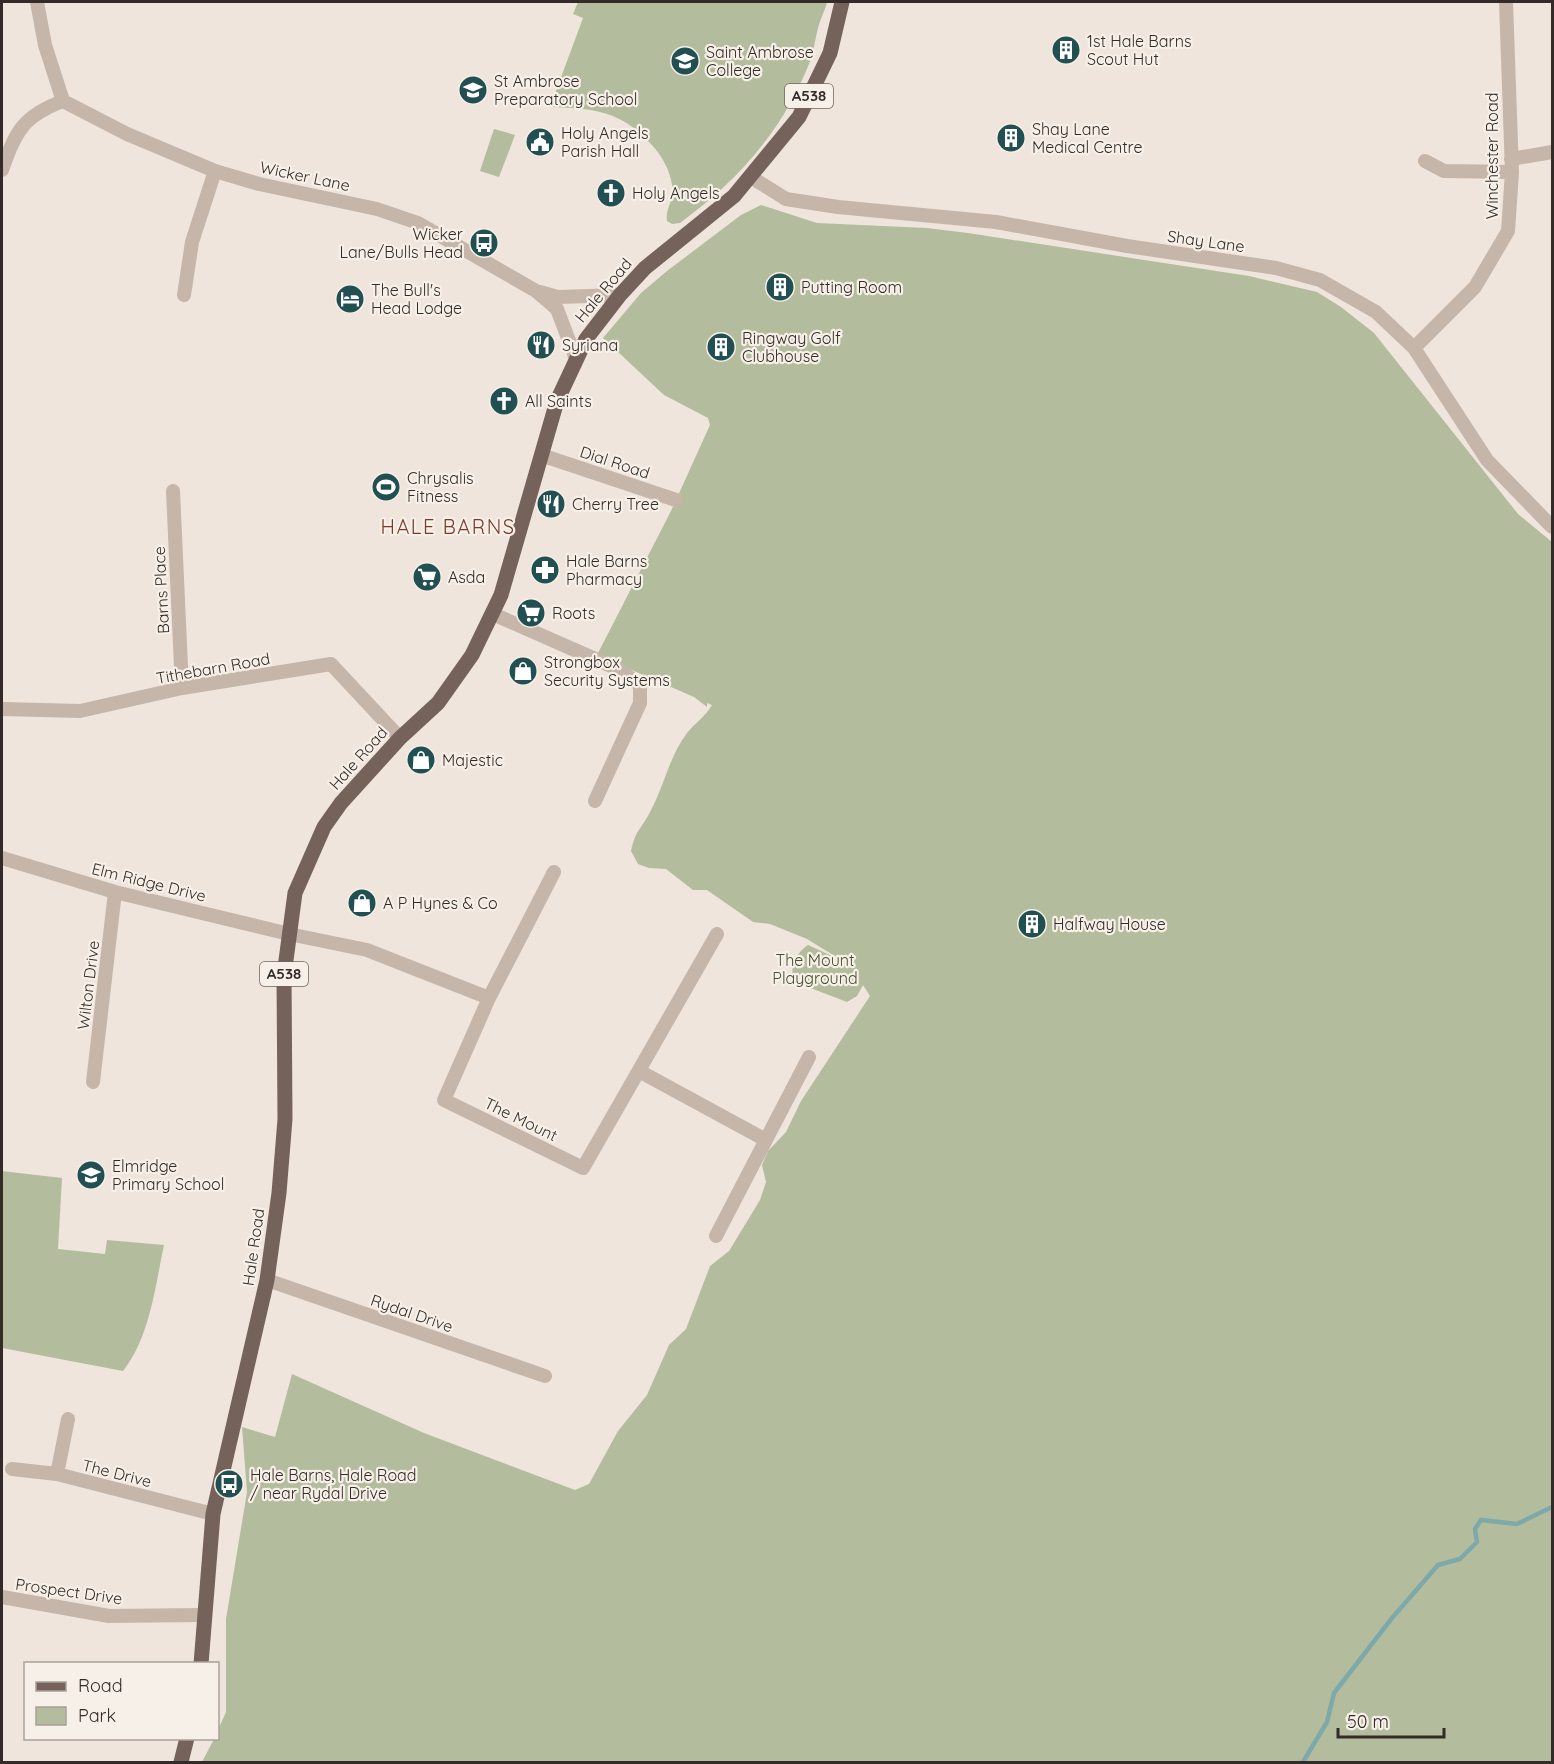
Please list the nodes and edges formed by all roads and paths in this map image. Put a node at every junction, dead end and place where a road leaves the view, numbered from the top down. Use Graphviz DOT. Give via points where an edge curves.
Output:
graph roads {
  1 [pos="37,2"];
  2 [pos="842,2"];
  3 [pos="1506,2"];
  4 [pos="63,101"];
  5 [pos="1552,152"];
  6 [pos="1425,161"];
  7 [pos="1512,166"];
  8 [pos="2,170"];
  9 [pos="215,171"];
  10 [pos="751,177"];
  11 [pos="536,291"];
  12 [pos="184,295"];
  13 [pos="620,295"];
  14 [pos="1414,348"];
  15 [pos="576,359"];
  16 [pos="544,456"];
  17 [pos="173,491"];
  18 [pos="676,500"];
  19 [pos="1552,527"];
  20 [pos="493,614"];
  21 [pos="182,688"];
  22 [pos="2,709"];
  23 [pos="400,738"];
  24 [pos="595,801"];
  25 [pos="2,858"];
  26 [pos="554,872"];
  27 [pos="115,892"];
  28 [pos="289,934"];
  29 [pos="717,934"];
  30 [pos="489,998"];
  31 [pos="809,1057"];
  32 [pos="639,1071"];
  33 [pos="93,1082"];
  34 [pos="766,1140"];
  35 [pos="716,1236"];
  36 [pos="267,1280"];
  37 [pos="545,1376"];
  38 [pos="68,1419"];
  39 [pos="12,1469"];
  40 [pos="57,1474"];
  41 [pos="213,1514"];
  42 [pos="2,1597"];
  43 [pos="204,1615"];
  44 [pos="201,1662"];
  45 [pos="186,1740"];
  46 [pos="181,1762"];
  1 -- 4 [label="street" via="45,45"];
  2 -- 10 [label="main road, Hale Road / A538" via="830,52 799,117"];
  3 -- 7 [label="street, Winchester Road"];
  4 -- 8 [label="street" via="38,111 14,136"];
  4 -- 9 [label="street, Wicker Lane" via="127,134"];
  5 -- 7 [label="street"];
  6 -- 7 [label="street" via="1444,171"];
  7 -- 14 [label="street, Winchester Road" via="1509,231 1475,287"];
  9 -- 11 [label="street, Wicker Lane" via="376,209 418,223"];
  9 -- 12 [label="street" via="194,233"];
  10 -- 13 [label="main road, Hale Road / A538" via="734,196 645,268"];
  10 -- 14 [label="street, Shay Lane" via="777,195 795,201 996,222 1276,268 1320,280 1376,312"];
  11 -- 13 [label="street, Wicker Lane" via="558,297"];
  11 -- 15 [label="street, Wicker Lane" via="557,309"];
  13 -- 15 [label="main road, Hale Road" via="586,339"];
  14 -- 19 [label="street, Shay Lane" via="1487,460"];
  15 -- 16 [label="main road, Hale Road / A538" via="557,401"];
  16 -- 18 [label="street, Dial Road"];
  16 -- 20 [label="main road, Hale Road / A538"];
  17 -- 21 [label="street, Barns Place"];
  20 -- 23 [label="main road, Hale Road / A538" via="460,674 438,703"];
  20 -- 24 [label="street" via="618,669 640,686 640,703"];
  21 -- 22 [label="street, Tithebarn Road" via="80,711"];
  21 -- 23 [label="street, Tithebarn Road" via="331,664"];
  23 -- 28 [label="main road, Hale Road / A538" via="360,780 324,827 295,893"];
  25 -- 27 [label="street, Elm Ridge Drive"];
  26 -- 30 [label="street, The Mount"];
  27 -- 28 [label="street, Elm Ridge Drive"];
  27 -- 33 [label="street, Wilton Drive"];
  28 -- 30 [label="street" via="367,950"];
  28 -- 36 [label="main road, Hale Road / A538" via="284,975 285,1119"];
  29 -- 32 [label="street, The Mount"];
  30 -- 32 [label="street, The Mount" via="444,1100 573,1163 584,1168"];
  31 -- 34 [label="street"];
  32 -- 34 [label="street"];
  34 -- 35 [label="street"];
  36 -- 37 [label="street, Rydal Drive"];
  36 -- 41 [label="main road, Hale Road / A538"];
  38 -- 40 [label="street"];
  39 -- 40 [label="street, The Drive"];
  40 -- 41 [label="street, The Drive"];
  41 -- 43 [label="main road, Hale Road / A538"];
  42 -- 43 [label="street, Prospect Drive" via="108,1616"];
  43 -- 44 [label="main road, Hale Road / A538"];
  45 -- 46 [label="main road"];
}
